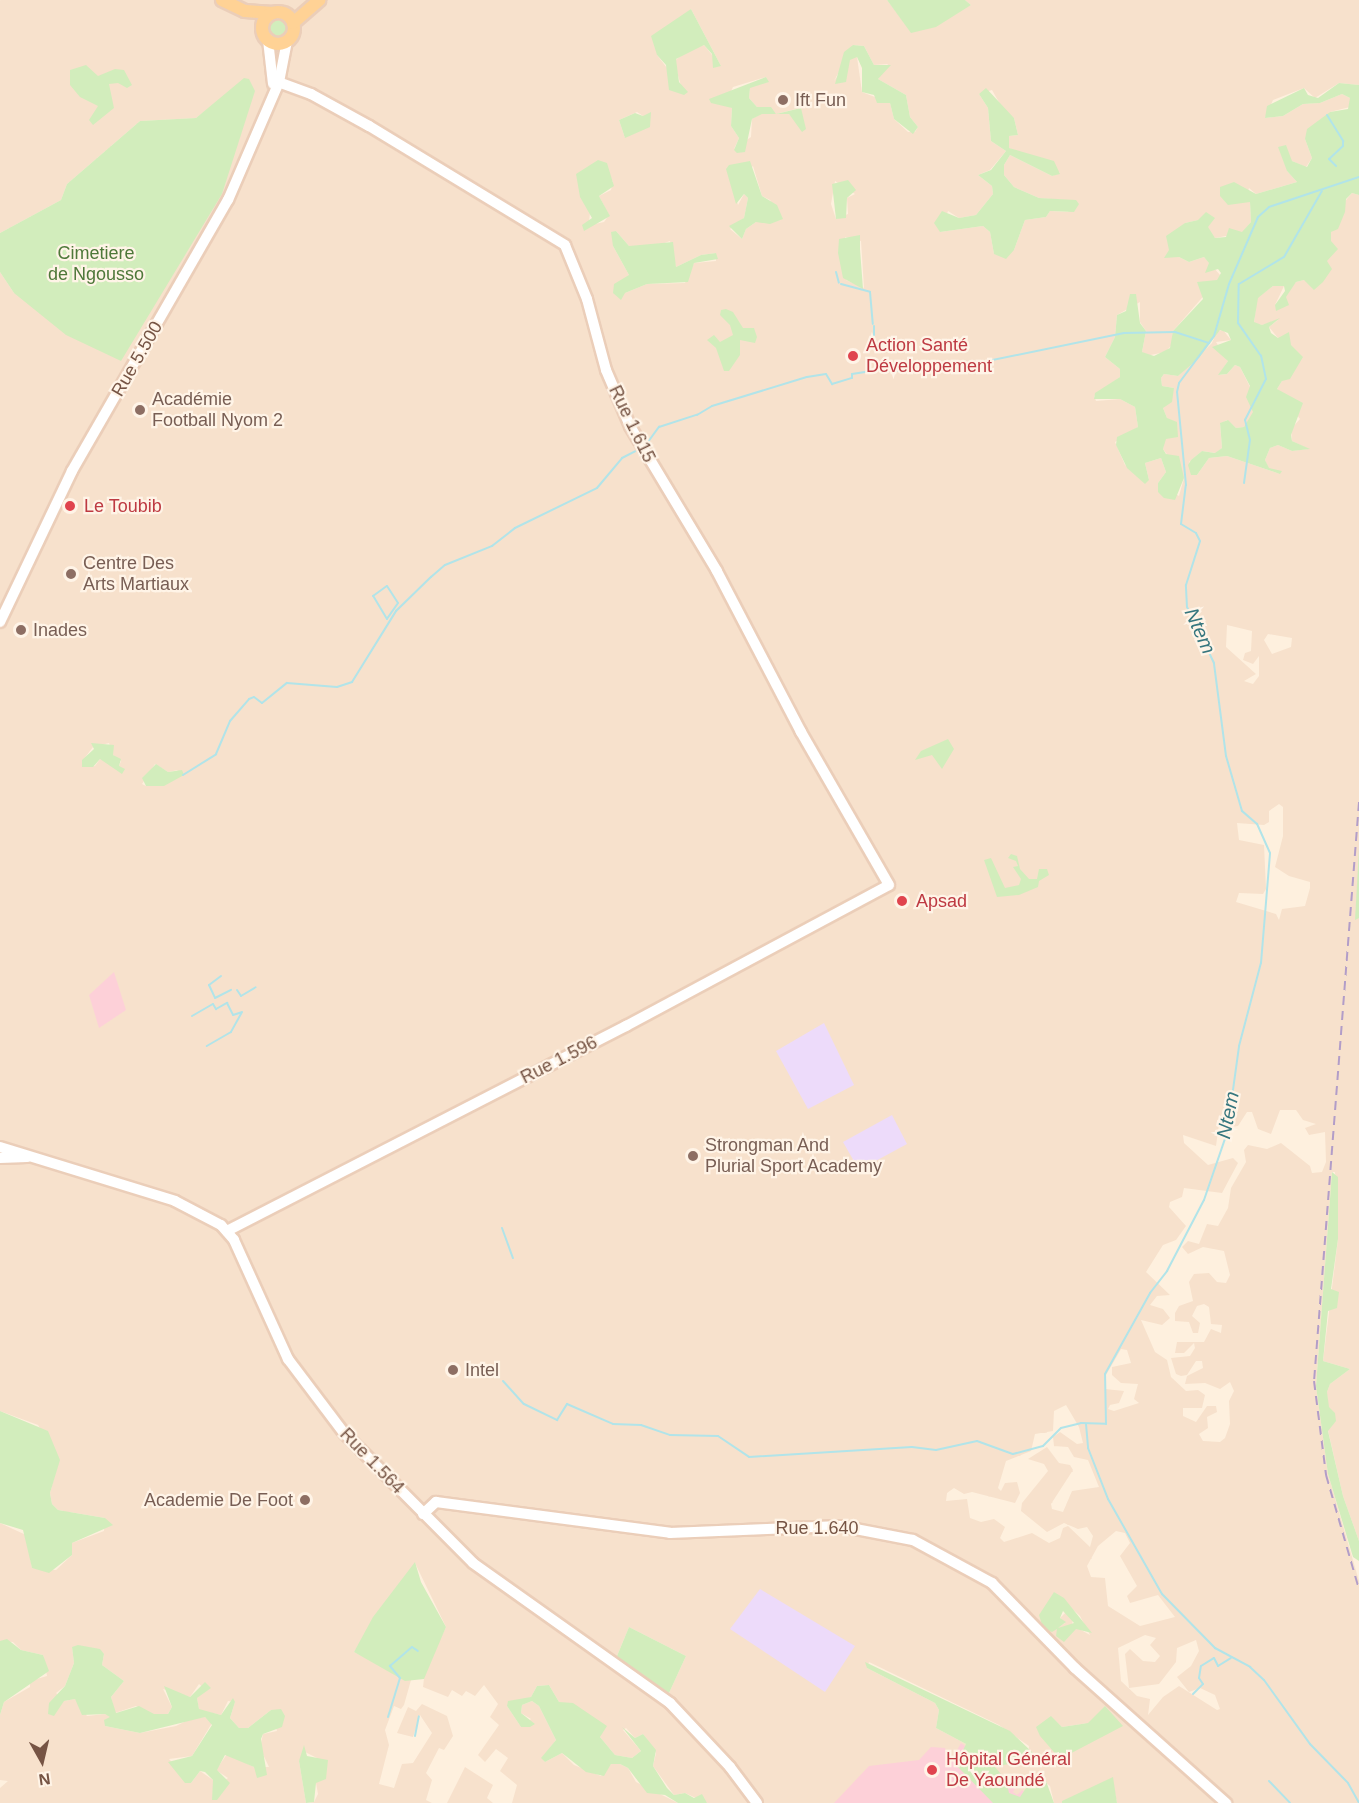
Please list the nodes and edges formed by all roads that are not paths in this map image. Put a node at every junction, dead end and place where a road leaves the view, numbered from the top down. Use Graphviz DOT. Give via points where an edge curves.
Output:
graph roads {
  1 [pos="222,0"];
  2 [pos="314,2"];
  3 [pos="246,11"];
  4 [pos="278,13"];
  5 [pos="293,23"];
  6 [pos="262,28"];
  7 [pos="268,40"];
  8 [pos="287,41"];
  9 [pos="276,81"];
  10 [pos="0,622"];
  11 [pos="889,885"];
  12 [pos="0,1148"];
  13 [pos="0,1157"];
  14 [pos="30,1157"];
  15 [pos="227,1231"];
  16 [pos="423,1514"];
  17 [pos="757,1803"];
  18 [pos="1226,1803"];
  1 -- 3 [label="main road"];
  2 -- 4 [label="main road"];
  2 -- 5 [label="main road"];
  3 -- 4 [label="main road"];
  3 -- 6 [label="main road"];
  4 -- 5 [label="main road"];
  4 -- 6 [label="main road" via="265,18"];
  5 -- 8 [label="main road"];
  6 -- 7 [label="main road"];
  7 -- 8 [label="main road"];
  7 -- 9 [label="street"];
  8 -- 9 [label="street"];
  9 -- 10 [label="street, Rue 5.500" via="228,200 72,471"];
  9 -- 11 [label="street, Rue 1.615" via="311,94 369,126 565,245 587,299 606,370 630,426 717,571 801,732"];
  11 -- 15 [label="street, Rue 1.596" via="637,1021"];
  12 -- 13 [label="street"];
  12 -- 14 [label="street, Rue 1.564"];
  13 -- 14 [label="street"];
  14 -- 15 [label="street, Rue 1.564" via="175,1201"];
  15 -- 16 [label="street, Rue 1.564" via="288,1359 311,1394"];
  16 -- 17 [label="street, Rue 1.564" via="473,1563 670,1703 722,1758"];
  16 -- 18 [label="street, Rue 1.640" via="436,1502 670,1533 840,1526 913,1540 992,1583 1075,1668"];
}
